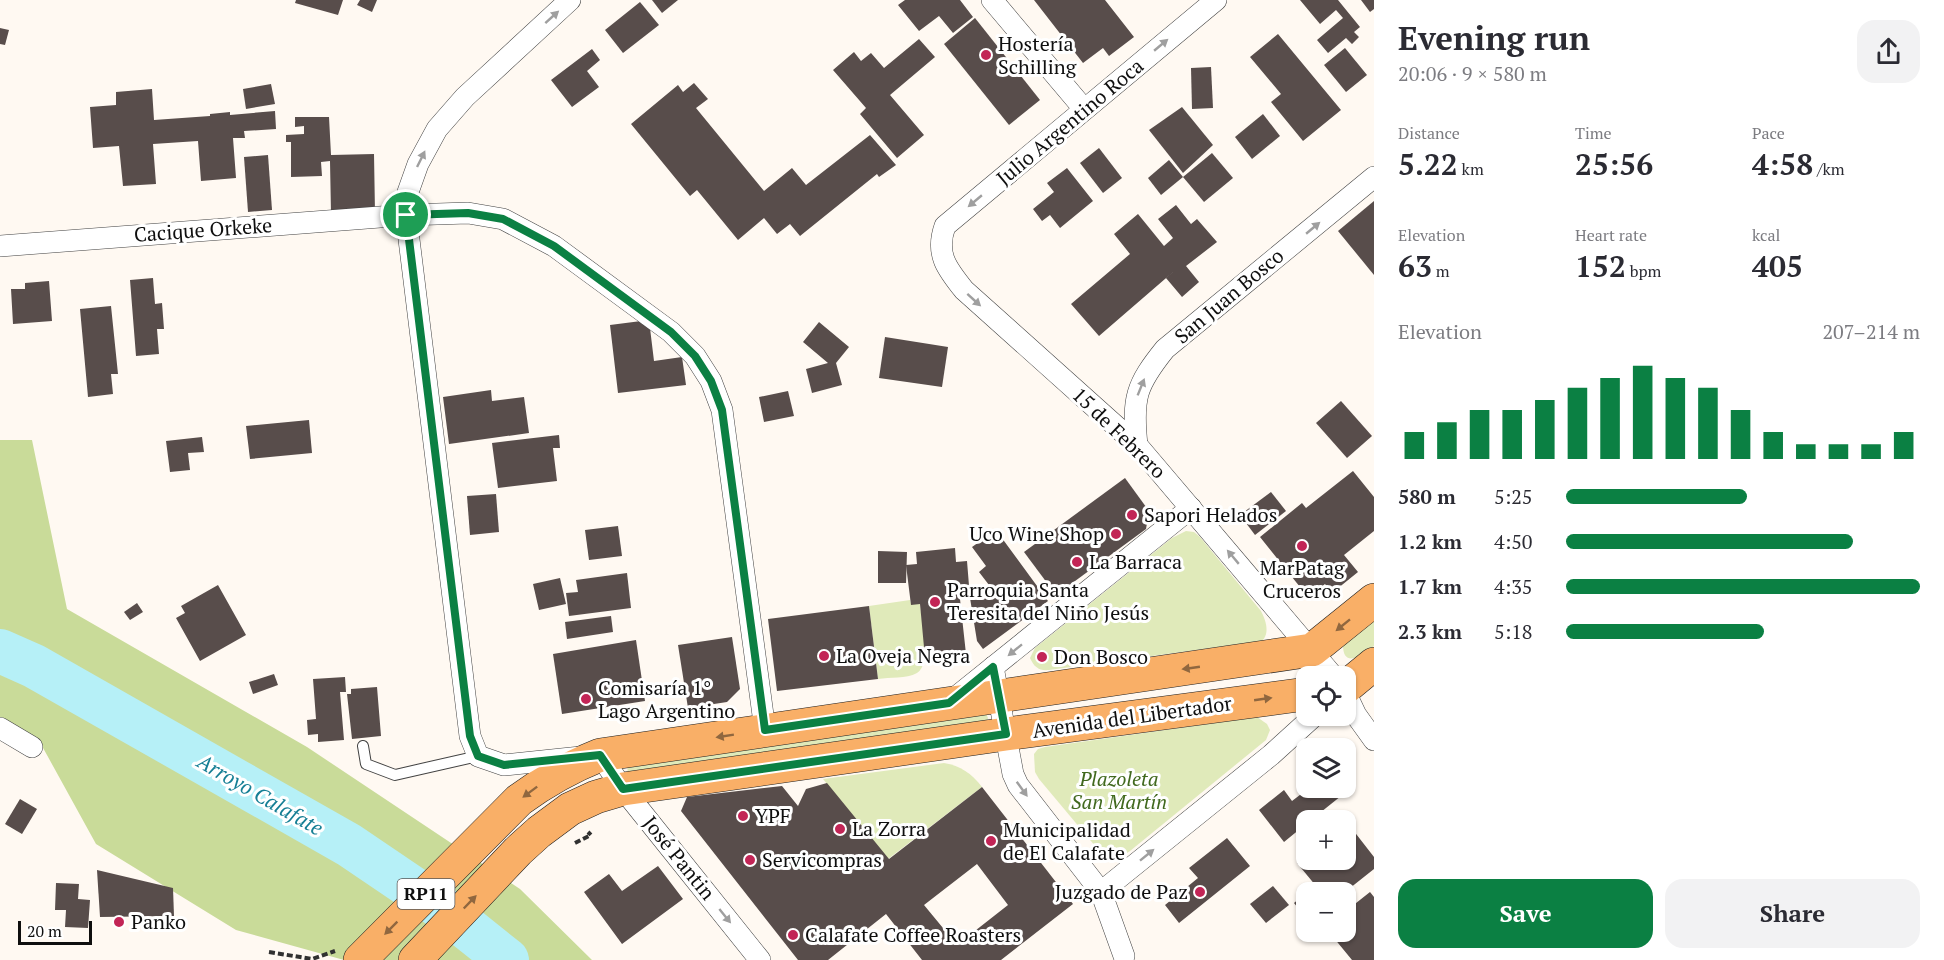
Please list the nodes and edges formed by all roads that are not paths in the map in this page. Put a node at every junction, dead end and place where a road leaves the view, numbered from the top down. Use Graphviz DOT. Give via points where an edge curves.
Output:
graph roads {
  1 [pos="570,0"];
  2 [pos="992,0"];
  3 [pos="1216,0"];
  4 [pos="1084,109"];
  5 [pos="1374,177"];
  6 [pos="406,215"];
  7 [pos="0,246"];
  8 [pos="941,253"];
  9 [pos="1137,445"];
  10 [pos="1191,508"];
  11 [pos="1374,600"];
  12 [pos="1312,650"];
  13 [pos="1374,664"];
  14 [pos="1325,666"];
  15 [pos="1356,679"];
  16 [pos="996,681"];
  17 [pos="1296,695"];
  18 [pos="1356,715"];
  19 [pos="1303,726"];
  20 [pos="0,728"];
  21 [pos="765,730"];
  22 [pos="1006,734"];
  23 [pos="1374,740"];
  24 [pos="363,746"];
  25 [pos="32,747"];
  26 [pos="600,755"];
  27 [pos="478,756"];
  28 [pos="623,789"];
  29 [pos="1101,892"];
  30 [pos="352,954"];
  31 [pos="1124,956"];
  32 [pos="415,960"];
  33 [pos="760,960"];
  6 -- 1 [label="street, one-way" via="408,192 418,164 437,129 465,97"];
  2 -- 4 [label="street"];
  4 -- 3 [label="street, Julio Argentino Roca, one-way"];
  4 -- 8 [label="street, Julio Argentino Roca, one-way" via="945,226 940,238"];
  9 -- 5 [label="street, San Juan Bosco, one-way" via="1137,394 1148,371 1166,349"];
  6 -- 7 [label="street, Cacique Orkeke"];
  6 -- 21 [label="street, Cacique Orkeke" via="468,213 503,219 554,246 671,332 695,356 711,381 722,410"];
  6 -- 27 [label="street" via="470,736"];
  8 -- 9 [label="street, 15 de Febrero, one-way" via="948,270 964,290"];
  9 -- 10 [label="street, 15 de Febrero"];
  12 -- 10 [label="street, 15 de Febrero, one-way"];
  10 -- 16 [label="street, one-way"];
  11 -- 12 [label="main road, one-way"];
  12 -- 14 [label="street, 15 de Febrero"];
  12 -- 16 [label="main road, Avenida del Libertador / RP11, one-way"];
  13 -- 15 [label="main road"];
  16 -- 21 [label="main road, Avenida del Libertador / RP11" via="949,703"];
  16 -- 22 [label="street"];
  22 -- 17 [label="main road, Avenida del Libertador / RP11, one-way"];
  18 -- 23 [label="street"];
  29 -- 19 [label="street, one-way"];
  20 -- 25 [label="street"];
  21 -- 26 [label="main road, Avenida del Libertador / RP11, one-way"];
  22 -- 28 [label="main road, Avenida del Libertador / RP11"];
  22 -- 29 [label="street, one-way" via="1011,770 1018,785"];
  24 -- 27 [label="lane" via="366,764 395,775"];
  26 -- 27 [label="street" via="504,765"];
  26 -- 28 [label="street, José Pantin"];
  26 -- 30 [label="main road, Avenida del Libertador / RP11, one-way" via="571,766 519,800"];
  32 -- 28 [label="main road, Avenida del Libertador / RP11, one-way" via="518,851 554,820 596,797"];
  28 -- 33 [label="street, José Pantin, one-way"];
  29 -- 31 [label="street"];
}
